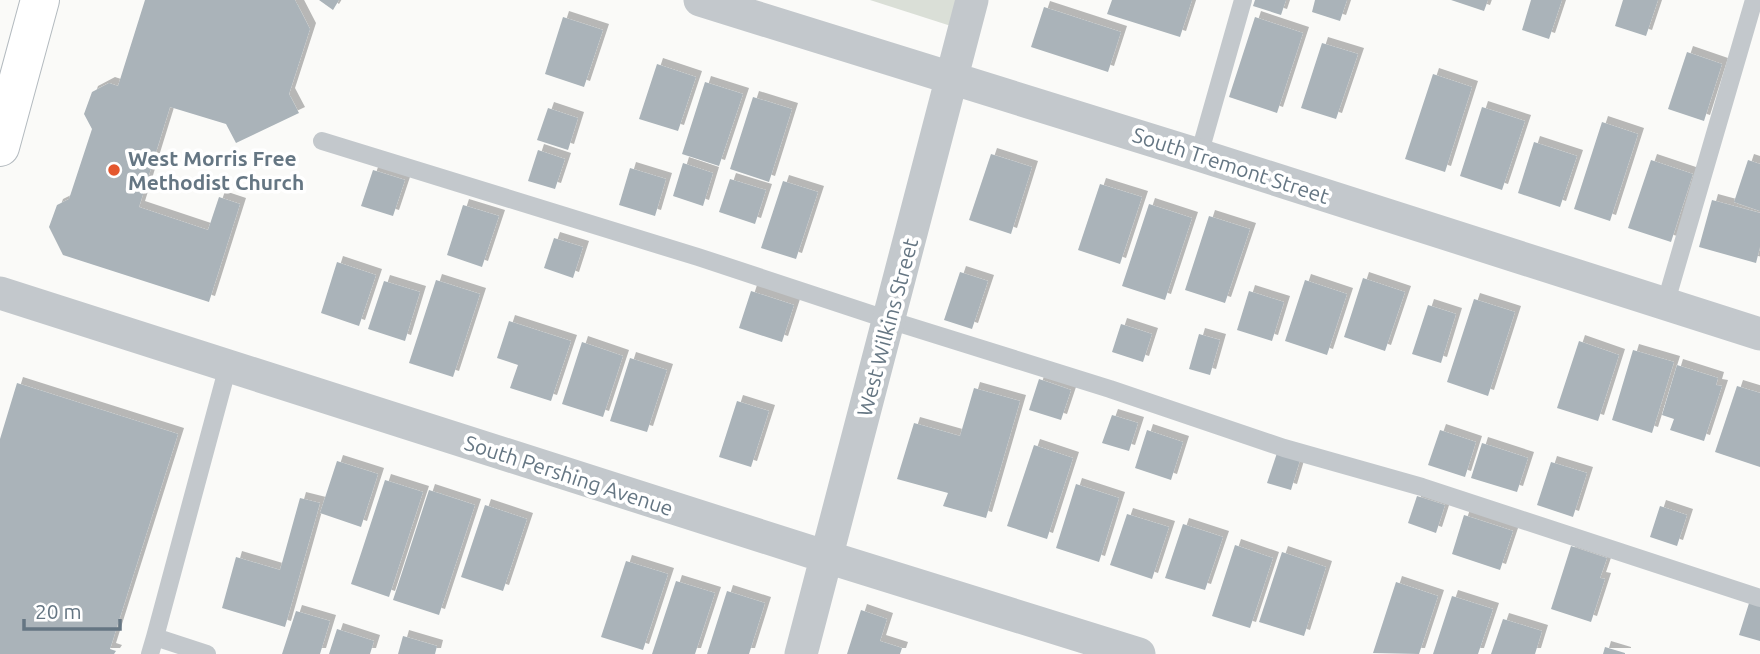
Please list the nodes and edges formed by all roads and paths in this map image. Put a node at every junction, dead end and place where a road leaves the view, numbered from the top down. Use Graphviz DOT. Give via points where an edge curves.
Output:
graph roads {
  1 [pos="40,0"];
  2 [pos="700,0"];
  3 [pos="972,0"];
  4 [pos="1243,0"];
  5 [pos="1754,0"];
  6 [pos="951,78"];
  7 [pos="321,141"];
  8 [pos="0,147"];
  9 [pos="1199,155"];
  10 [pos="0,293"];
  11 [pos="1665,305"];
  12 [pos="889,320"];
  13 [pos="1760,334"];
  14 [pos="228,366"];
  15 [pos="827,557"];
  16 [pos="1760,598"];
  17 [pos="153,645"];
  18 [pos="207,654"];
  19 [pos="801,654"];
  20 [pos="1139,654"];
  1 -- 8 [label="main road"];
  2 -- 6 [label="street, South Tremont Street"];
  3 -- 6 [label="street, West Wilkins Street"];
  4 -- 9 [label="lane"];
  5 -- 11 [label="lane"];
  6 -- 9 [label="street, South Tremont Street"];
  6 -- 12 [label="street, West Wilkins Street"];
  7 -- 12 [label="lane"];
  9 -- 11 [label="street, South Tremont Street"];
  10 -- 14 [label="street, South Pershing Avenue"];
  11 -- 13 [label="street, South Tremont Street"];
  12 -- 15 [label="street, West Wilkins Street"];
  12 -- 16 [label="lane"];
  14 -- 15 [label="street, South Pershing Avenue"];
  14 -- 17 [label="lane"];
  15 -- 19 [label="street, West Wilkins Street"];
  15 -- 20 [label="street, South Pershing Avenue"];
  17 -- 18 [label="lane"];
}
